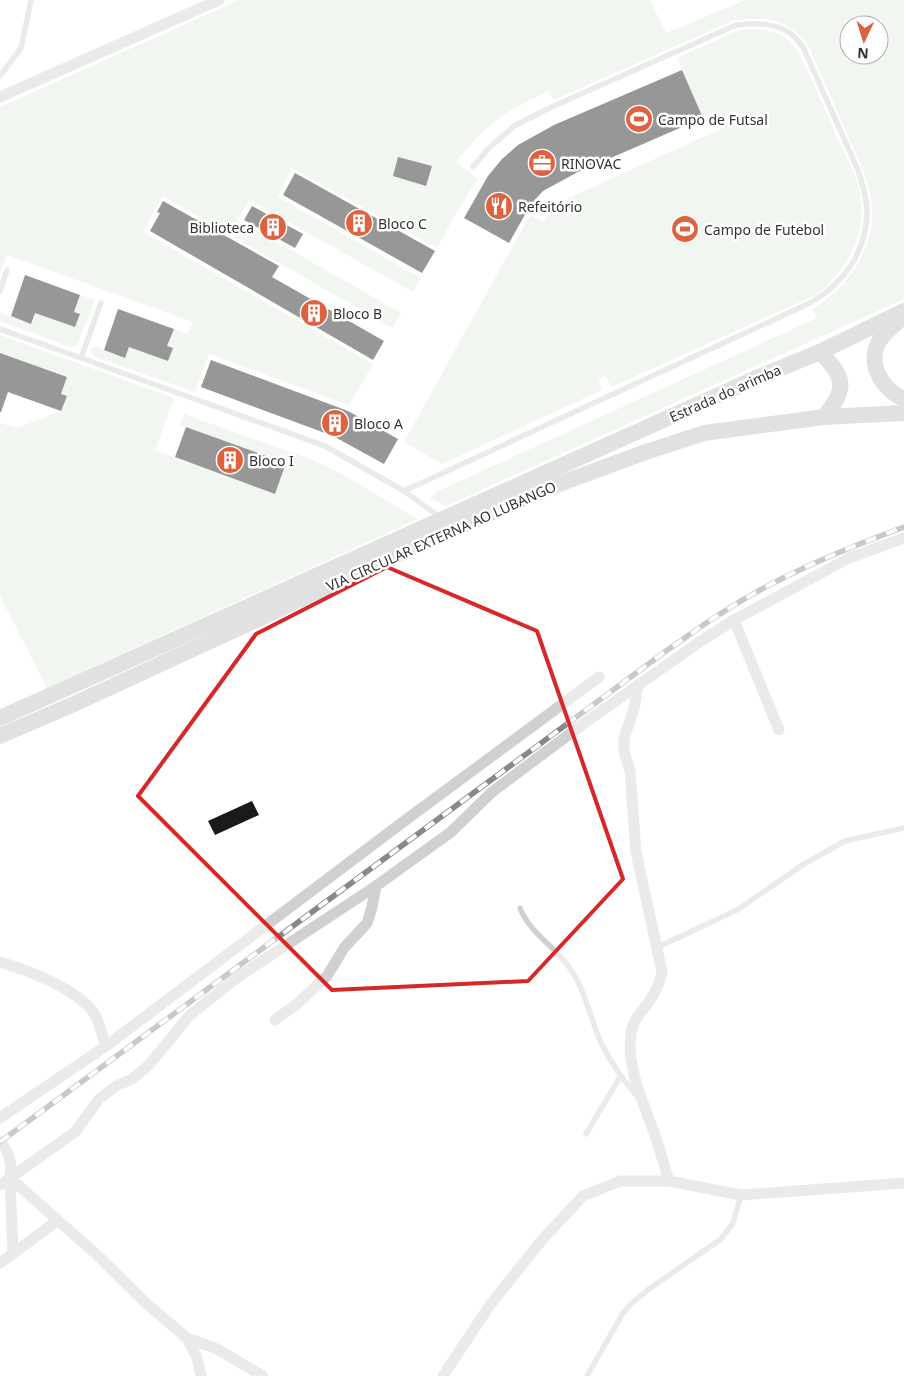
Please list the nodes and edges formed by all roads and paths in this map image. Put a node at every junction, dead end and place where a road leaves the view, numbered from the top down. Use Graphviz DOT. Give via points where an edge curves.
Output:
graph roads {
  1 [pos="31,0"];
  2 [pos="219,0"];
  3 [pos="0,76"];
  4 [pos="0,97"];
  5 [pos="473,167"];
  6 [pos="7,270"];
  7 [pos="0,291"];
  8 [pos="101,303"];
  9 [pos="904,311"];
  10 [pos="904,316"];
  11 [pos="0,329"];
  12 [pos="820,352"];
  13 [pos="81,358"];
  14 [pos="904,399"];
  15 [pos="904,412"];
  16 [pos="824,417"];
  17 [pos="547,473"];
  18 [pos="404,491"];
  19 [pos="443,519"];
  20 [pos="904,538"];
  21 [pos="734,620"];
  22 [pos="599,678"];
  23 [pos="638,685"];
  24 [pos="0,718"];
  25 [pos="779,730"];
  26 [pos="0,736"];
  27 [pos="904,828"];
  28 [pos="376,886"];
  29 [pos="520,908"];
  30 [pos="658,947"];
  31 [pos="0,962"];
  32 [pos="275,1020"];
  33 [pos="106,1046"];
  34 [pos="620,1077"];
  35 [pos="642,1101"];
  36 [pos="0,1118"];
  37 [pos="586,1134"];
  38 [pos="0,1142"];
  39 [pos="669,1181"];
  40 [pos="5,1182"];
  41 [pos="904,1183"];
  42 [pos="741,1194"];
  43 [pos="57,1221"];
  44 [pos="13,1254"];
  45 [pos="0,1263"];
  46 [pos="186,1338"];
  47 [pos="201,1376"];
  48 [pos="263,1376"];
  49 [pos="443,1376"];
  50 [pos="587,1376"];
  1 -- 3 [label="lane" via="21,48"];
  2 -- 4 [label="street"];
  5 -- 18 [label="lane" via="514,126 545,110 736,26 751,23 773,25 790,33 803,47 858,170 867,214 863,242 852,264 826,294"];
  6 -- 7 [label="lane"];
  8 -- 13 [label="lane"];
  9 -- 12 [label="main road, Estrada do arimba"];
  10 -- 14 [label="main road" via="881,338 875,354 876,371 884,384"];
  11 -- 13 [label="lane"];
  12 -- 16 [label="main road" via="836,369 841,384 836,402"];
  12 -- 17 [label="main road, Estrada do arimba"];
  13 -- 18 [label="lane" via="325,446"];
  15 -- 16 [label="main road, VIA CIRCULAR EXTERNA AO LUBANGO"];
  16 -- 26 [label="main road, VIA CIRCULAR EXTERNA AO LUBANGO" via="704,433 548,488"];
  17 -- 19 [label="main road, VIA CIRCULAR EXTERNA AO LUBANGO"];
  18 -- 19 [label="lane"];
  19 -- 24 [label="main road, VIA CIRCULAR EXTERNA AO LUBANGO"];
  20 -- 21 [label="street" via="847,559"];
  21 -- 23 [label="street"];
  21 -- 25 [label="street"];
  22 -- 33 [label="street"];
  23 -- 28 [label="street" via="492,792 451,832"];
  23 -- 30 [label="street" via="624,738 624,751 630,771 636,852"];
  27 -- 30 [label="lane" via="845,841 804,864 737,910"];
  28 -- 32 [label="street" via="366,923 326,976"];
  28 -- 40 [label="street" via="238,977 190,1016 148,1066 99,1099 75,1132"];
  29 -- 34 [label="lane" via="534,930 570,969 602,1045"];
  30 -- 35 [label="street" via="662,972 660,983 635,1020 631,1033 631,1056"];
  31 -- 33 [label="street" via="70,990 94,1013"];
  33 -- 36 [label="street"];
  34 -- 35 [label="lane"];
  34 -- 37 [label="lane"];
  35 -- 39 [label="street"];
  38 -- 40 [label="street" via="11,1165"];
  39 -- 42 [label="street"];
  39 -- 49 [label="street" via="620,1180 583,1196 541,1241 490,1305"];
  40 -- 43 [label="street"];
  40 -- 44 [label="street"];
  41 -- 42 [label="street"];
  42 -- 50 [label="lane" via="733,1223 721,1239 649,1289 623,1313"];
  43 -- 44 [label="street"];
  43 -- 46 [label="street"];
  44 -- 45 [label="street"];
  46 -- 47 [label="street" via="197,1358"];
  46 -- 48 [label="street" via="217,1349"];
}
